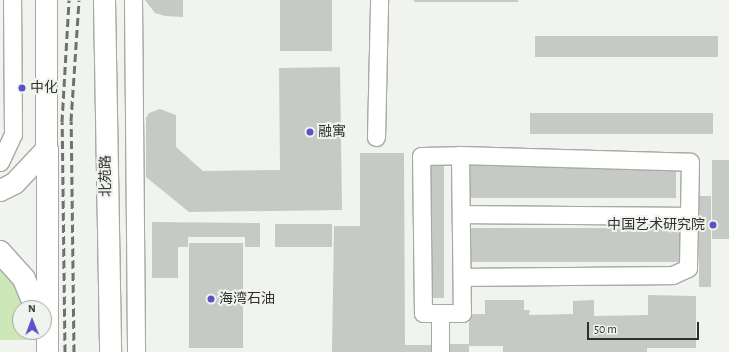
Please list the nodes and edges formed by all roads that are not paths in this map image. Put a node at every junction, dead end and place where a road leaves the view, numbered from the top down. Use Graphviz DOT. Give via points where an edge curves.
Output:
graph roads {
  1 [pos="12,0"];
  2 [pos="46,0"];
  3 [pos="104,0"];
  4 [pos="133,0"];
  5 [pos="379,0"];
  6 [pos="376,137"];
  7 [pos="47,148"];
  8 [pos="460,155"];
  9 [pos="0,162"];
  10 [pos="0,190"];
  11 [pos="461,214"];
  12 [pos="689,216"];
  13 [pos="0,252"];
  14 [pos="462,277"];
  15 [pos="33,300"];
  16 [pos="46,300"];
  17 [pos="440,313"];
  18 [pos="110,352"];
  19 [pos="136,352"];
  20 [pos="440,352"];
  1 -- 9 [label="street" via="13,134"];
  2 -- 7 [label="main road"];
  3 -- 18 [label="main road, 北苑路"];
  4 -- 19 [label="street"];
  5 -- 6 [label="street"];
  7 -- 10 [label="main road" via="14,183"];
  7 -- 16 [label="main road"];
  8 -- 11 [label="street"];
  8 -- 12 [label="street" via="690,162"];
  8 -- 17 [label="street" via="421,156 423,313"];
  11 -- 12 [label="street"];
  11 -- 14 [label="street"];
  12 -- 14 [label="street" via="688,268 672,275"];
  13 -- 15 [label="highway" via="24,279"];
  14 -- 17 [label="street" via="462,313"];
  17 -- 20 [label="street"];
}
